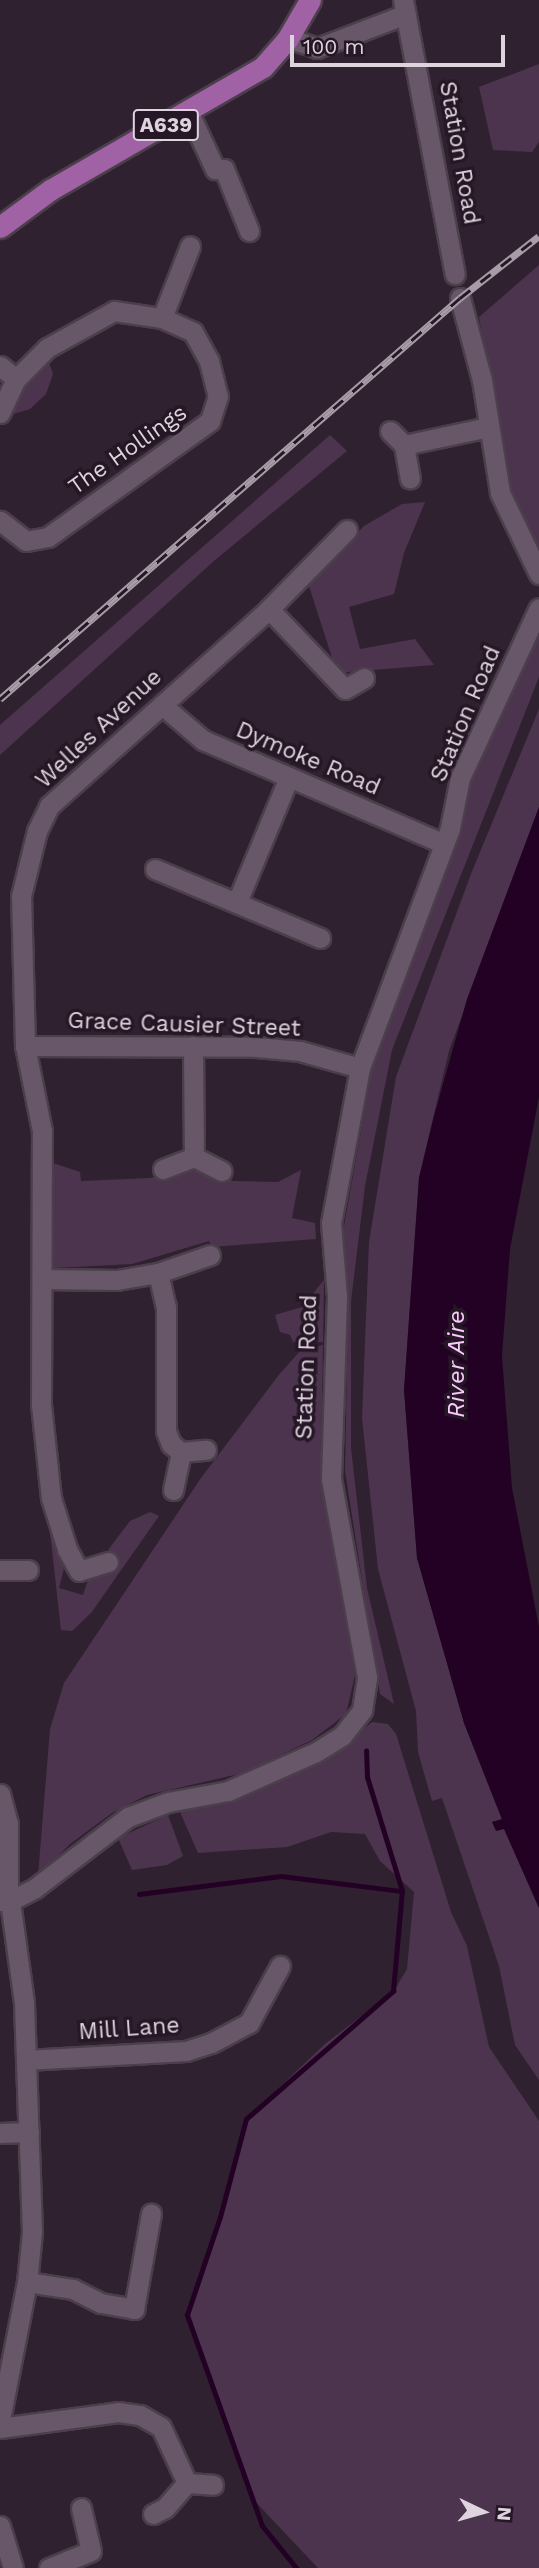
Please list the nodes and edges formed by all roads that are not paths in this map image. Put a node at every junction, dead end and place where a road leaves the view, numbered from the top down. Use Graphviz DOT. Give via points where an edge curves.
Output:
graph roads {
  1 [pos="310,0"];
  2 [pos="405,7"];
  3 [pos="288,37"];
  4 [pos="189,113"];
  5 [pos="0,227"];
  6 [pos="249,231"];
  7 [pos="190,246"];
  8 [pos="455,274"];
  9 [pos="460,298"];
  10 [pos="162,318"];
  11 [pos="0,366"];
  12 [pos="16,379"];
  13 [pos="0,412"];
  14 [pos="489,427"];
  15 [pos="410,478"];
  16 [pos="0,521"];
  17 [pos="347,530"];
  18 [pos="539,574"];
  19 [pos="539,608"];
  20 [pos="269,609"];
  21 [pos="363,678"];
  22 [pos="162,705"];
  23 [pos="289,777"];
  24 [pos="444,844"];
  25 [pos="155,869"];
  26 [pos="237,902"];
  27 [pos="320,938"];
  28 [pos="25,1046"];
  29 [pos="194,1046"];
  30 [pos="360,1068"];
  31 [pos="194,1157"];
  32 [pos="163,1169"];
  33 [pos="222,1171"];
  34 [pos="210,1255"];
  35 [pos="158,1273"];
  36 [pos="42,1279"];
  37 [pos="206,1450"];
  38 [pos="181,1452"];
  39 [pos="173,1490"];
  40 [pos="108,1562"];
  41 [pos="0,1570"];
  42 [pos="28,1570"];
  43 [pos="0,1794"];
  44 [pos="5,1901"];
  45 [pos="280,1966"];
  46 [pos="26,2060"];
  47 [pos="29,2132"];
  48 [pos="0,2133"];
  49 [pos="151,2214"];
  50 [pos="27,2282"];
  51 [pos="0,2419"];
  52 [pos="0,2428"];
  53 [pos="187,2483"];
  54 [pos="213,2485"];
  55 [pos="81,2508"];
  56 [pos="153,2514"];
  57 [pos="0,2526"];
  58 [pos="13,2568"];
  59 [pos="50,2568"];
  1 -- 3 [label="main road, A639"];
  2 -- 3 [label="street" via="317,48"];
  2 -- 8 [label="street, Station Road"];
  3 -- 4 [label="main road, A639" via="262,67"];
  4 -- 5 [label="main road, A639" via="50,190"];
  4 -- 6 [label="street" via="215,169 224,169"];
  7 -- 10 [label="street"];
  9 -- 14 [label="street"];
  10 -- 12 [label="street, The Hollings" via="114,311 47,348"];
  10 -- 16 [label="street, The Hollings" via="193,332 209,360 218,396 210,421 48,537 26,541"];
  11 -- 12 [label="street"];
  12 -- 13 [label="street, The Hollings"];
  14 -- 15 [label="street" via="397,438"];
  14 -- 18 [label="street" via="507,515"];
  17 -- 20 [label="street, Welles Avenue"];
  19 -- 24 [label="street, Station Road" via="460,778"];
  20 -- 21 [label="street" via="345,689"];
  20 -- 22 [label="street, Welles Avenue"];
  22 -- 23 [label="street, Dymoke Road" via="203,740"];
  22 -- 28 [label="street, Welles Avenue" via="49,806 37,831 21,896"];
  23 -- 24 [label="street, Dymoke Road"];
  23 -- 26 [label="street"];
  24 -- 30 [label="street, Station Road"];
  25 -- 26 [label="street"];
  26 -- 27 [label="street"];
  28 -- 29 [label="street, Grace Causier Street"];
  28 -- 36 [label="street, Welles Avenue" via="42,1131"];
  29 -- 30 [label="street, Grace Causier Street" via="300,1051"];
  29 -- 31 [label="street"];
  30 -- 44 [label="street, Station Road" via="329,1240 337,1296 329,1449 334,1508 367,1677 362,1710 342,1736 265,1776 228,1791 168,1802 128,1817 35,1888"];
  31 -- 32 [label="street"];
  31 -- 33 [label="street"];
  34 -- 35 [label="street"];
  35 -- 36 [label="street" via="117,1280"];
  35 -- 38 [label="street" via="166,1307 166,1431"];
  36 -- 40 [label="street, Welles Avenue" via="41,1405 51,1498 79,1571"];
  37 -- 38 [label="street"];
  38 -- 39 [label="street"];
  41 -- 42 [label="street"];
  43 -- 44 [label="street" via="8,1824"];
  44 -- 46 [label="street" via="24,2003"];
  45 -- 46 [label="street, Mill Lane" via="249,2023 211,2043 186,2051"];
  46 -- 47 [label="street"];
  47 -- 48 [label="street"];
  47 -- 50 [label="street" via="32,2232"];
  49 -- 50 [label="street" via="134,2309 101,2303 73,2288"];
  50 -- 51 [label="street"];
  52 -- 53 [label="street" via="118,2412 140,2415 161,2427"];
  53 -- 54 [label="street"];
  53 -- 56 [label="street" via="165,2508"];
  55 -- 59 [label="street" via="91,2552"];
  57 -- 58 [label="street"];
}
